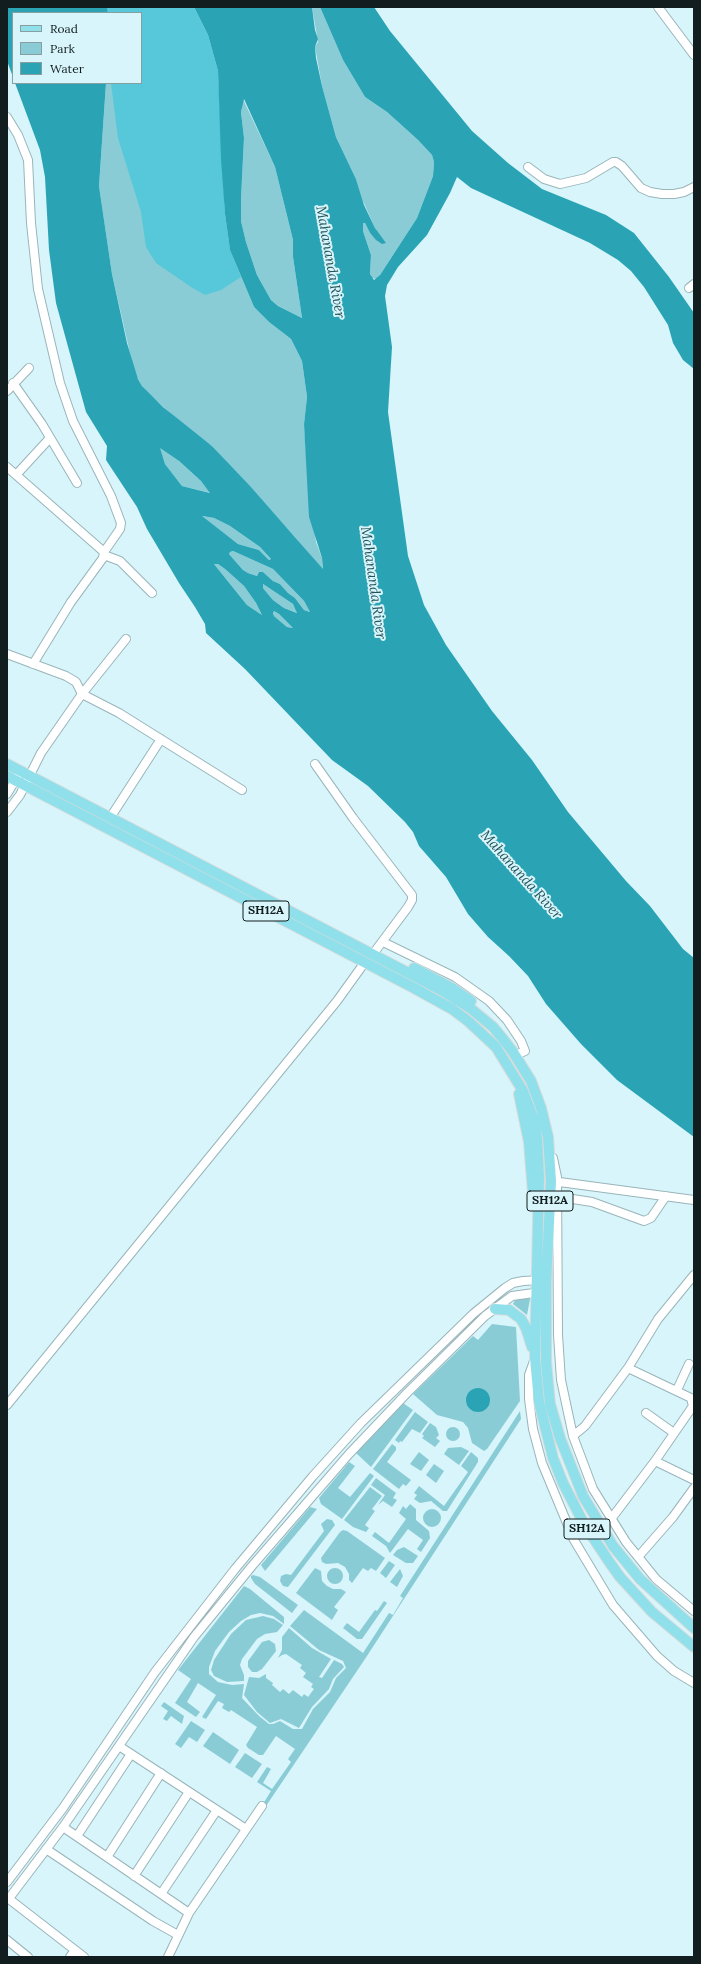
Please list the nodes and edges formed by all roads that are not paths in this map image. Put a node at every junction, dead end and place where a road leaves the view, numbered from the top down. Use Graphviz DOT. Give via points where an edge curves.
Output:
graph roads {
  1 [pos="658,7"];
  2 [pos="694,55"];
  3 [pos="7,117"];
  4 [pos="528,167"];
  5 [pos="694,187"];
  6 [pos="29,368"];
  7 [pos="13,383"];
  8 [pos="7,391"];
  9 [pos="50,438"];
  10 [pos="10,472"];
  11 [pos="77,483"];
  12 [pos="104,553"];
  13 [pos="152,593"];
  14 [pos="126,639"];
  15 [pos="7,654"];
  16 [pos="33,664"];
  17 [pos="82,694"];
  18 [pos="160,739"];
  19 [pos="7,764"];
  20 [pos="315,764"];
  21 [pos="20,771"];
  22 [pos="30,776"];
  23 [pos="11,778"];
  24 [pos="25,786"];
  25 [pos="242,790"];
  26 [pos="7,794"];
  27 [pos="7,812"];
  28 [pos="110,818"];
  29 [pos="383,942"];
  30 [pos="374,954"];
  31 [pos="365,962"];
  32 [pos="516,1056"];
  33 [pos="554,1181"];
  34 [pos="554,1196"];
  35 [pos="666,1196"];
  36 [pos="694,1200"];
  37 [pos="694,1276"];
  38 [pos="558,1284"];
  39 [pos="542,1285"];
  40 [pos="494,1309"];
  41 [pos="473,1314"];
  42 [pos="480,1322"];
  43 [pos="535,1358"];
  44 [pos="689,1364"];
  45 [pos="628,1368"];
  46 [pos="398,1387"];
  47 [pos="677,1390"];
  48 [pos="405,1394"];
  49 [pos="7,1405"];
  50 [pos="646,1413"];
  51 [pos="674,1433"];
  52 [pos="573,1436"];
  53 [pos="655,1461"];
  54 [pos="694,1480"];
  55 [pos="694,1488"];
  56 [pos="611,1519"];
  57 [pos="271,1526"];
  58 [pos="280,1533"];
  59 [pos="638,1558"];
  60 [pos="694,1611"];
  61 [pos="694,1628"];
  62 [pos="694,1647"];
  63 [pos="694,1683"];
  64 [pos="119,1746"];
  65 [pos="131,1754"];
  66 [pos="161,1773"];
  67 [pos="190,1792"];
  68 [pos="262,1806"];
  69 [pos="217,1810"];
  70 [pos="63,1827"];
  71 [pos="246,1829"];
  72 [pos="77,1836"];
  73 [pos="46,1849"];
  74 [pos="107,1857"];
  75 [pos="134,1876"];
  76 [pos="7,1882"];
  77 [pos="161,1894"];
  78 [pos="8,1898"];
  79 [pos="189,1913"];
  80 [pos="178,1935"];
  81 [pos="7,1940"];
  82 [pos="73,1954"];
  83 [pos="171,1956"];
  84 [pos="28,1957"];
  85 [pos="84,1957"];
  1 -- 2 [label="street"];
  3 -- 12 [label="street" via="28,160 38,289 60,384 73,421 122,523"];
  4 -- 5 [label="street" via="544,179 560,184 586,178 616,162 640,188 650,192 674,194"];
  6 -- 7 [label="street"];
  7 -- 8 [label="street"];
  7 -- 9 [label="street"];
  9 -- 10 [label="street"];
  9 -- 11 [label="street"];
  10 -- 12 [label="street"];
  12 -- 13 [label="street" via="120,561"];
  12 -- 16 [label="street"];
  14 -- 17 [label="street"];
  15 -- 16 [label="street"];
  16 -- 17 [label="street" via="76,682"];
  17 -- 18 [label="street" via="119,713"];
  17 -- 22 [label="street" via="41,753"];
  18 -- 25 [label="street"];
  18 -- 28 [label="street"];
  19 -- 21 [label="main road, SH12A"];
  20 -- 29 [label="street" via="348,812 412,895 408,907"];
  21 -- 22 [label="main road, SH12A"];
  21 -- 23 [label="street"];
  22 -- 24 [label="street"];
  22 -- 28 [label="main road, SH12A"];
  23 -- 24 [label="main road, SH12A"];
  23 -- 26 [label="street"];
  24 -- 27 [label="street"];
  24 -- 31 [label="main road, SH12A"];
  28 -- 30 [label="main road, SH12A"];
  29 -- 30 [label="street"];
  29 -- 32 [label="street" via="455,977 489,1001 507,1020 521,1041 525,1051"];
  30 -- 32 [label="main road, SH12A" via="401,962 452,988 484,1011"];
  31 -- 39 [label="main road, SH12A" via="463,1017 496,1047 509,1066 529,1142 533,1191 539,1215"];
  31 -- 49 [label="street" via="332,1008"];
  32 -- 33 [label="main road, SH12A" via="536,1094 547,1132"];
  33 -- 34 [label="main road, SH12A"];
  33 -- 35 [label="street"];
  34 -- 35 [label="street" via="592,1202 644,1221 651,1218"];
  34 -- 38 [label="street"];
  34 -- 39 [label="main road, SH12A"];
  35 -- 36 [label="street"];
  37 -- 45 [label="street" via="658,1319"];
  38 -- 39 [label="street"];
  38 -- 52 [label="street" via="561,1380"];
  39 -- 40 [label="street" via="512,1296"];
  39 -- 41 [label="street" via="513,1283"];
  39 -- 43 [label="main road, SH12A"];
  39 -- 61 [label="main road, SH12A" via="550,1404 574,1477 600,1527 622,1558 650,1589"];
  40 -- 42 [label="street"];
  40 -- 43 [label="main road" via="509,1310 521,1319"];
  41 -- 42 [label="street"];
  41 -- 46 [label="street"];
  42 -- 48 [label="street"];
  43 -- 62 [label="main road, SH12A" via="539,1402 546,1435 563,1483 584,1524 620,1577 656,1616"];
  43 -- 63 [label="street" via="529,1375 533,1429 549,1481 574,1540 614,1605 657,1656"];
  44 -- 47 [label="street"];
  45 -- 47 [label="street" via="645,1378"];
  45 -- 52 [label="street" via="585,1426"];
  46 -- 48 [label="street"];
  46 -- 57 [label="street" via="356,1429"];
  47 -- 51 [label="street" via="691,1398 693,1406"];
  48 -- 58 [label="street"];
  50 -- 51 [label="street"];
  51 -- 53 [label="street"];
  52 -- 56 [label="street" via="593,1489"];
  53 -- 54 [label="street"];
  53 -- 56 [label="street"];
  55 -- 59 [label="street"];
  56 -- 59 [label="street"];
  57 -- 58 [label="street"];
  57 -- 76 [label="street" via="155,1672 63,1808"];
  58 -- 64 [label="street" via="194,1636"];
  59 -- 60 [label="street" via="667,1589"];
  64 -- 65 [label="street"];
  64 -- 70 [label="street"];
  65 -- 66 [label="street"];
  65 -- 72 [label="street"];
  66 -- 67 [label="street"];
  66 -- 74 [label="street"];
  67 -- 69 [label="street"];
  67 -- 75 [label="street"];
  68 -- 71 [label="street"];
  69 -- 71 [label="street"];
  69 -- 77 [label="street"];
  70 -- 72 [label="street"];
  70 -- 73 [label="street"];
  71 -- 79 [label="street"];
  72 -- 74 [label="street"];
  73 -- 78 [label="street"];
  73 -- 80 [label="street"];
  74 -- 75 [label="street"];
  75 -- 77 [label="street"];
  77 -- 79 [label="street"];
  78 -- 82 [label="street"];
  79 -- 80 [label="street"];
  80 -- 83 [label="street"];
  81 -- 84 [label="street"];
  82 -- 85 [label="street"];
}
